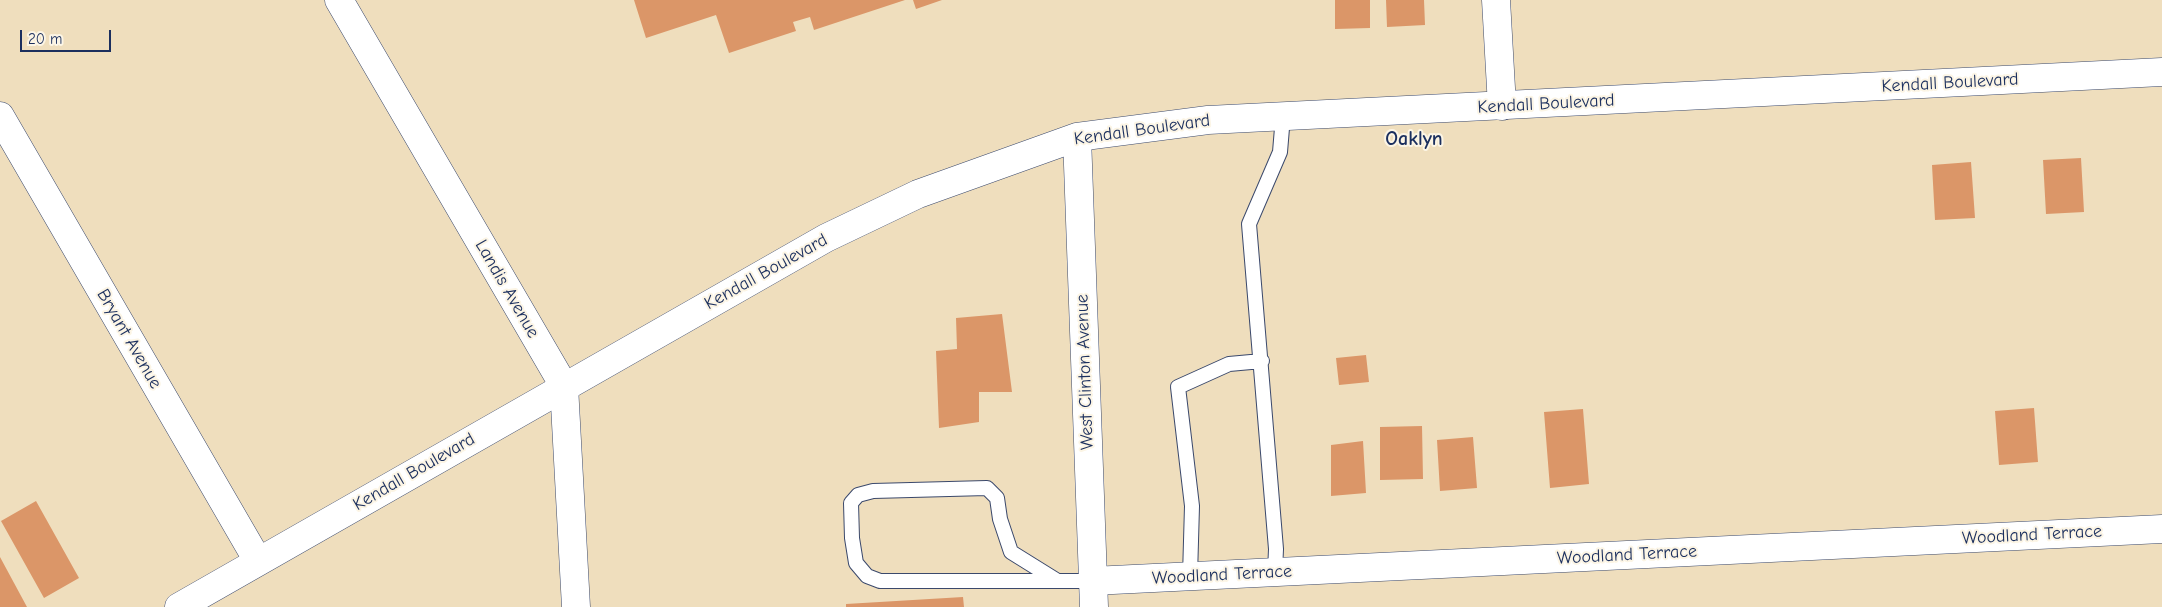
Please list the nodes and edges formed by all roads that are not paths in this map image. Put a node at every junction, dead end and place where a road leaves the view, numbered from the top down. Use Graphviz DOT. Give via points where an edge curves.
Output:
graph roads {
  1 [pos="339,0"];
  2 [pos="1496,0"];
  3 [pos="2162,72"];
  4 [pos="1502,106"];
  5 [pos="0,116"];
  6 [pos="1283,116"];
  7 [pos="1077,136"];
  8 [pos="1262,361"];
  9 [pos="564,386"];
  10 [pos="2162,529"];
  11 [pos="258,562"];
  12 [pos="1275,572"];
  13 [pos="1190,576"];
  14 [pos="1056,580"];
  15 [pos="1093,594"];
  16 [pos="178,607"];
  17 [pos="576,607"];
  1 -- 9 [label="street, Landis Avenue"];
  2 -- 4 [label="street"];
  3 -- 4 [label="street, Kendall Boulevard"];
  4 -- 6 [label="street, Kendall Boulevard"];
  5 -- 11 [label="street, Bryant Avenue"];
  6 -- 7 [label="street, Kendall Boulevard" via="1208,120"];
  6 -- 8 [label="lane" via="1280,152 1249,224"];
  7 -- 9 [label="street, Kendall Boulevard" via="918,194 826,238"];
  7 -- 15 [label="street, West Clinton Avenue"];
  8 -- 12 [label="lane"];
  8 -- 13 [label="lane" via="1229,364 1178,387 1192,506"];
  9 -- 11 [label="street, Kendall Boulevard"];
  9 -- 17 [label="street, Landis Avenue"];
  10 -- 12 [label="street, Woodland Terrace"];
  11 -- 16 [label="street, Kendall Boulevard"];
  12 -- 13 [label="street, Woodland Terrace"];
  13 -- 15 [label="street, Woodland Terrace"];
  14 -- 14 [label="lane" via="1011,552 997,498 987,488 873,490 858,495 851,503 856,563 867,576 880,581"];
  14 -- 15 [label="lane"];
}
